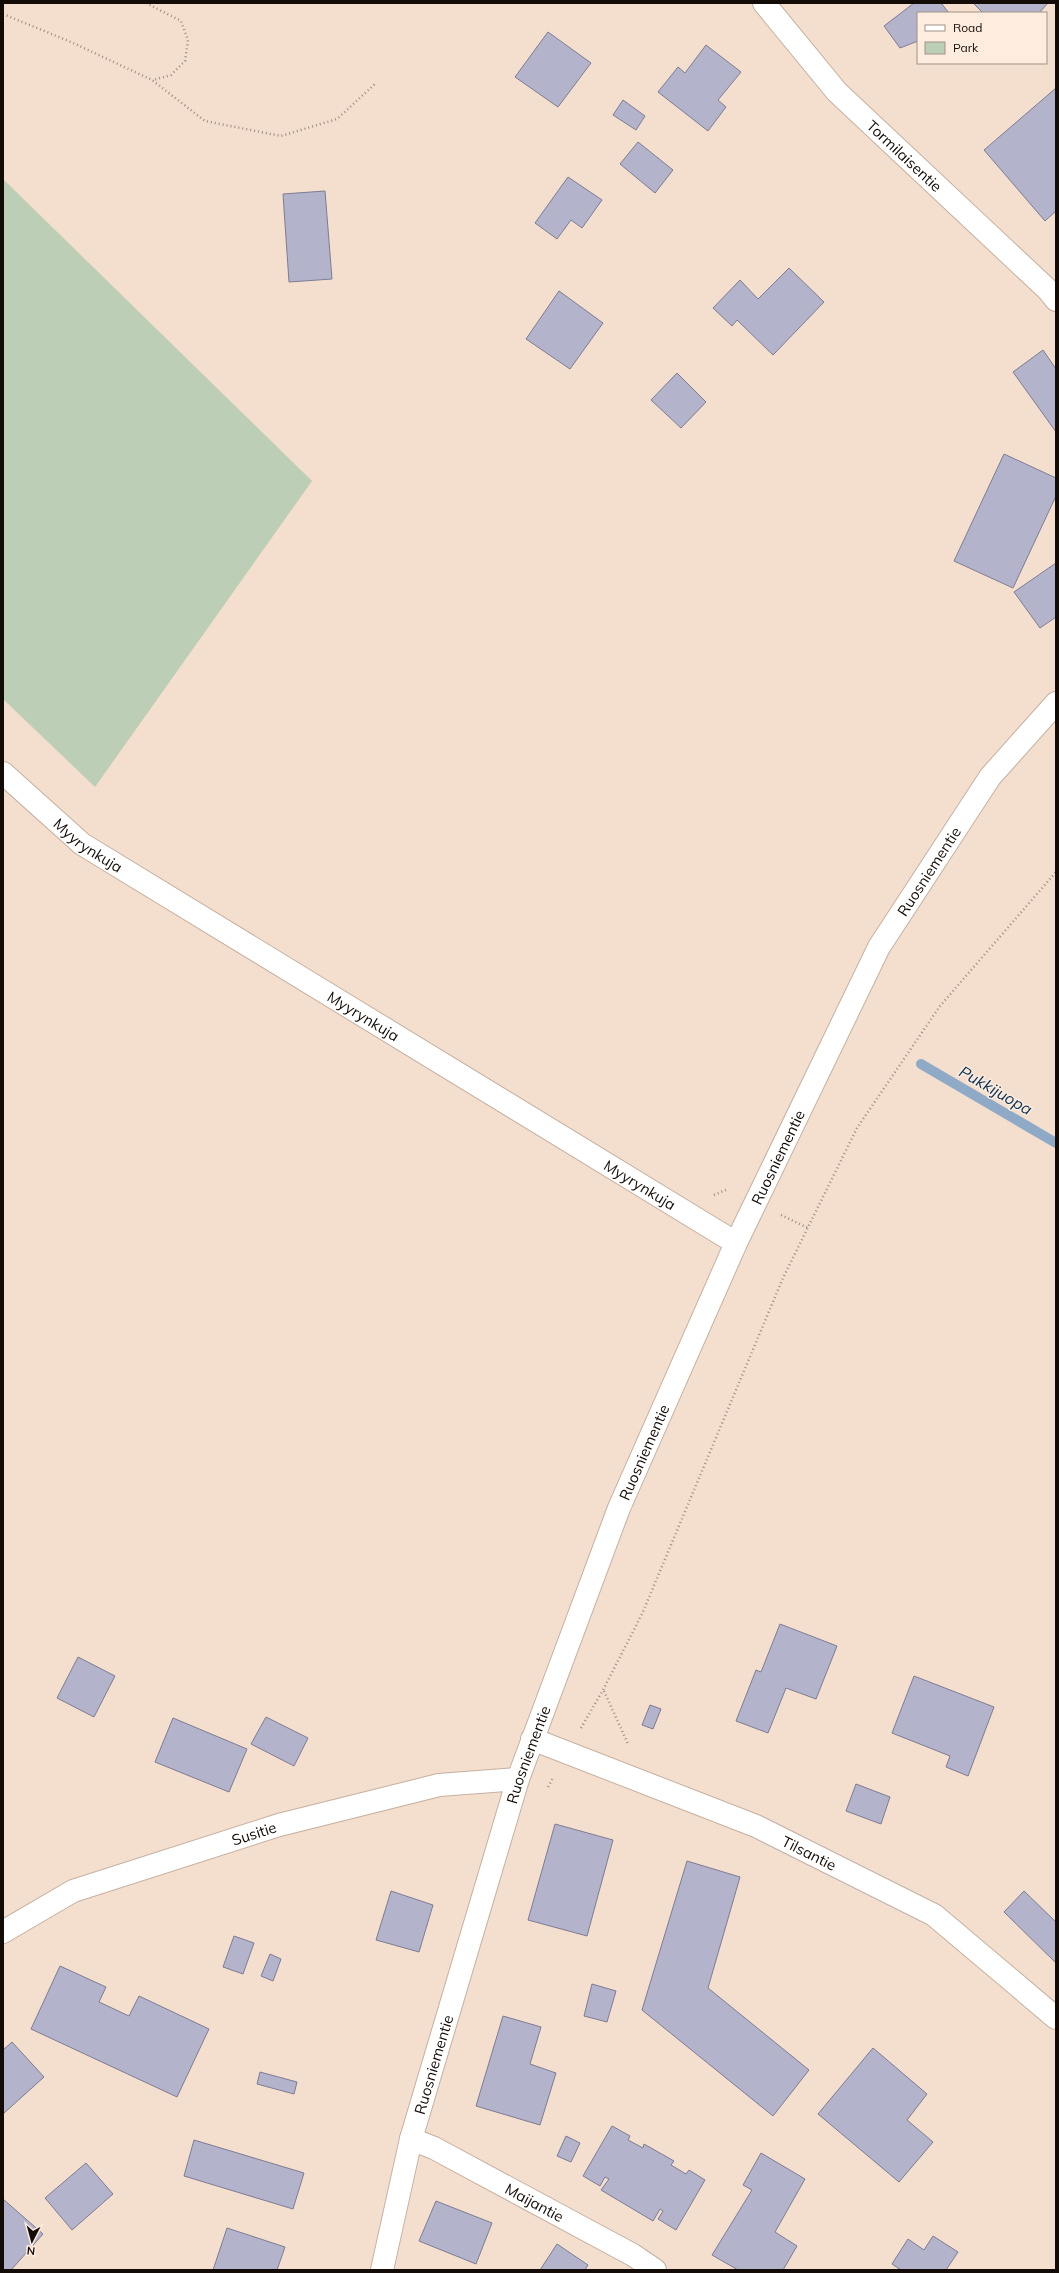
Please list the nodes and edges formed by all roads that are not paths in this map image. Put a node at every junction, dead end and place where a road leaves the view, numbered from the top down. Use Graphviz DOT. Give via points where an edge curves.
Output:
graph roads {
  1 [pos="764,3"];
  2 [pos="1056,300"];
  3 [pos="1056,703"];
  4 [pos="3,773"];
  5 [pos="736,1242"];
  6 [pos="532,1740"];
  7 [pos="518,1779"];
  8 [pos="3,1932"];
  9 [pos="1056,2018"];
  10 [pos="411,2138"];
  11 [pos="382,2270"];
  12 [pos="655,2270"];
  1 -- 2 [label="street, Tormilaisentie" via="837,92"];
  3 -- 5 [label="street, Ruosniementie" via="990,777 879,947"];
  4 -- 5 [label="street, Myyrynkuja" via="82,844"];
  5 -- 6 [label="street, Ruosniementie" via="619,1508"];
  6 -- 7 [label="street, Ruosniementie"];
  6 -- 9 [label="street, Tilsantie" via="756,1826 934,1915"];
  7 -- 8 [label="street, Susitie" via="439,1785 279,1825 73,1891"];
  7 -- 10 [label="street, Ruosniementie"];
  10 -- 11 [label="street, Ruosniementie"];
  10 -- 12 [label="street, Maijantie" via="633,2255"];
}
